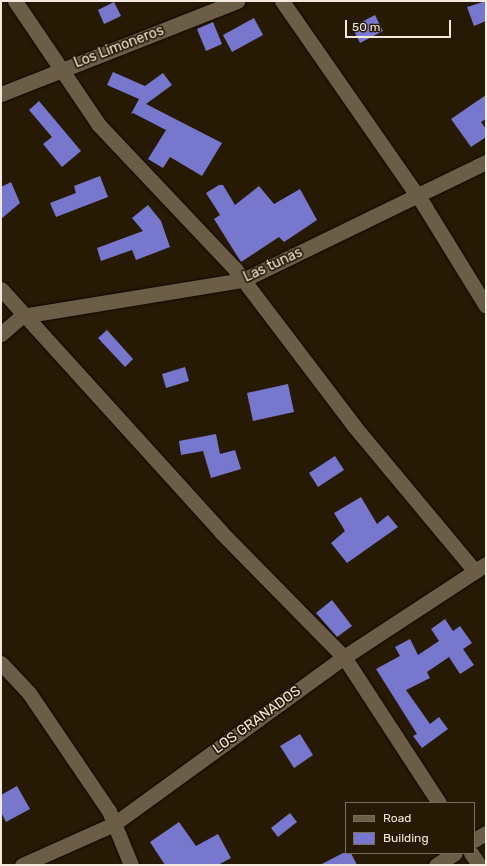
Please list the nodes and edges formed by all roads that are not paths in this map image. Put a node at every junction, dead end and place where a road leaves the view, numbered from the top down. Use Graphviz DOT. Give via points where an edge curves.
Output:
graph roads {
  1 [pos="15,1"];
  2 [pos="237,1"];
  3 [pos="282,1"];
  4 [pos="61,69"];
  5 [pos="1,94"];
  6 [pos="486,162"];
  7 [pos="416,195"];
  8 [pos="243,280"];
  9 [pos="1,289"];
  10 [pos="486,306"];
  11 [pos="22,316"];
  12 [pos="1,334"];
  13 [pos="481,567"];
  14 [pos="344,657"];
  15 [pos="4,671"];
  16 [pos="438,802"];
  17 [pos="114,824"];
  18 [pos="486,833"];
  19 [pos="475,839"];
  20 [pos="453,854"];
  21 [pos="472,854"];
  22 [pos="22,865"];
  23 [pos="131,865"];
  24 [pos="436,865"];
  25 [pos="479,865"];
  1 -- 4 [label="street"];
  2 -- 4 [label="street, Los Limoneros"];
  3 -- 7 [label="street"];
  4 -- 5 [label="street, Los Limoneros"];
  4 -- 8 [label="street" via="99,125"];
  6 -- 7 [label="street, Las tunas"];
  7 -- 8 [label="street, Las tunas"];
  7 -- 10 [label="street"];
  8 -- 11 [label="street, Las tunas"];
  8 -- 13 [label="street" via="354,426"];
  9 -- 11 [label="street"];
  11 -- 12 [label="street"];
  11 -- 14 [label="street" via="221,532"];
  13 -- 14 [label="street, LOS GRANADOS"];
  14 -- 16 [label="street"];
  14 -- 17 [label="street, LOS GRANADOS"];
  15 -- 17 [label="street" via="29,693 109,811"];
  17 -- 22 [label="street, LOS GRANADOS"];
  17 -- 23 [label="street"];
  18 -- 19 [label="street"];
  20 -- 24 [label="street"];
  21 -- 25 [label="street"];
}
